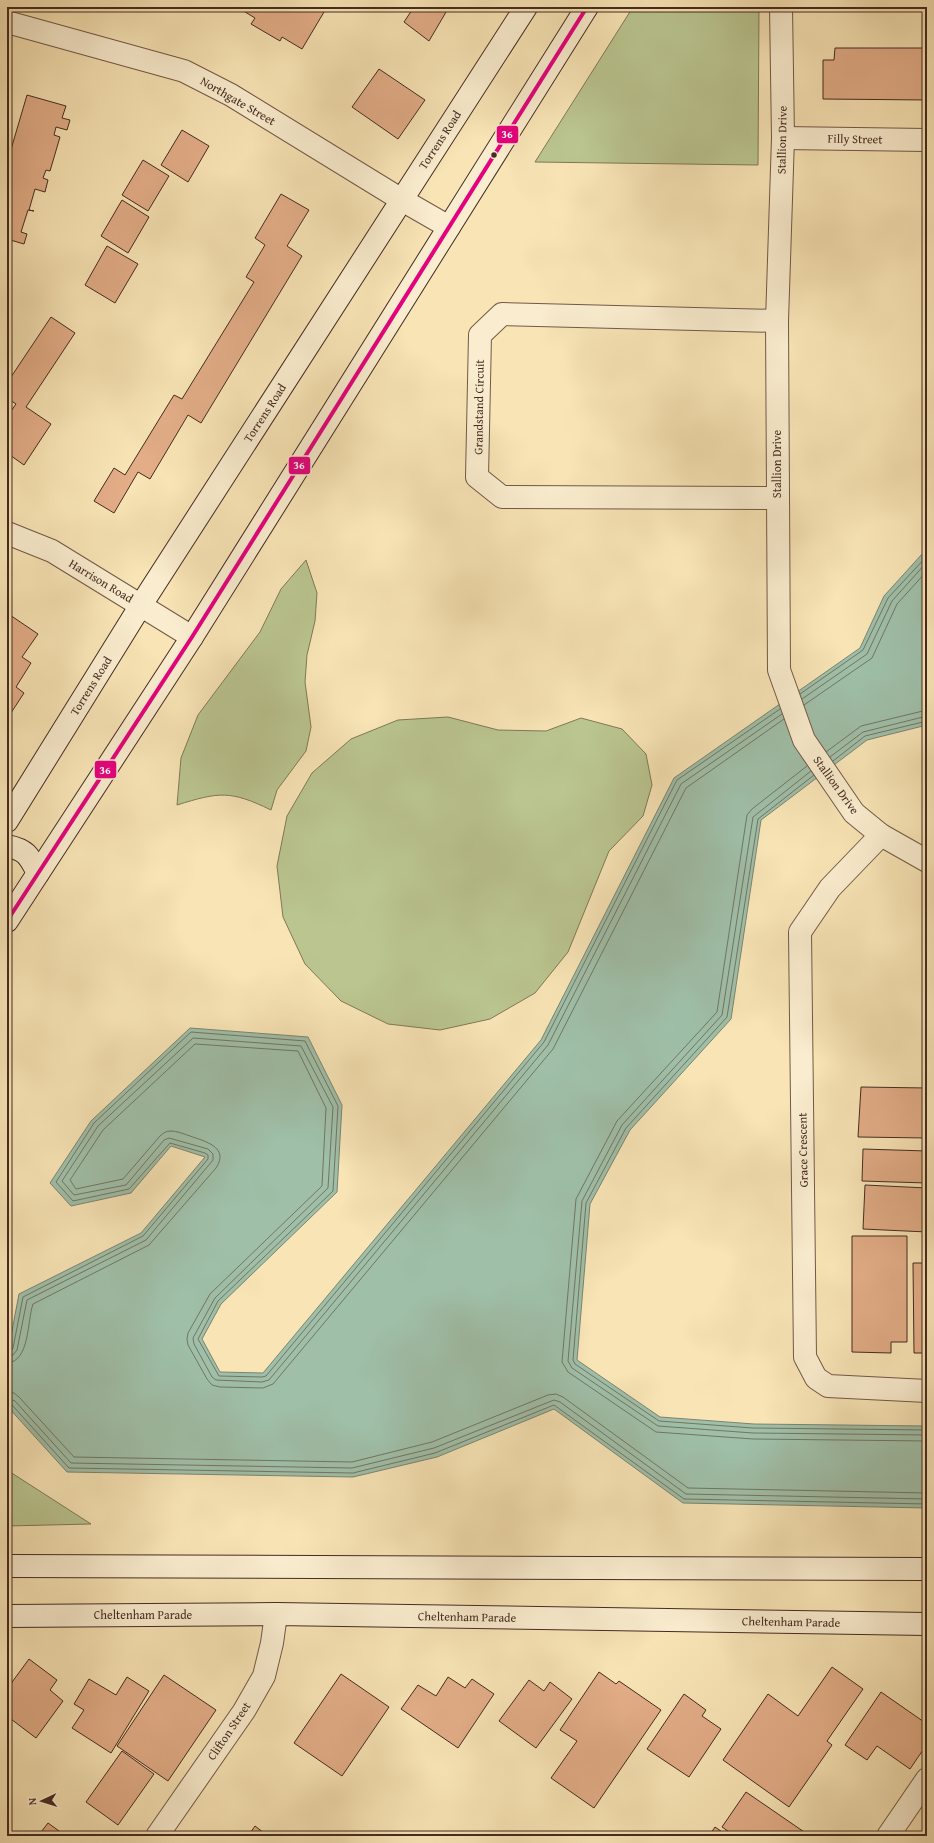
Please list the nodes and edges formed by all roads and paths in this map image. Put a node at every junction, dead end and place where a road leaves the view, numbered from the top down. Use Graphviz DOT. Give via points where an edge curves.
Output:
graph roads {
  1 [pos="526,7"];
  2 [pos="587,7"];
  3 [pos="781,7"];
  4 [pos="7,22"];
  5 [pos="783,138"];
  6 [pos="927,140"];
  7 [pos="402,200"];
  8 [pos="449,227"];
  9 [pos="777,321"];
  10 [pos="777,498"];
  11 [pos="7,533"];
  12 [pos="141,605"];
  13 [pos="192,637"];
  14 [pos="7,821"];
  15 [pos="881,835"];
  16 [pos="7,846"];
  17 [pos="927,861"];
  18 [pos="38,873"];
  19 [pos="7,921"];
  20 [pos="927,1391"];
  21 [pos="7,1566"];
  22 [pos="927,1569"];
  23 [pos="276,1614"];
  24 [pos="7,1616"];
  25 [pos="927,1624"];
  26 [pos="927,1779"];
  27 [pos="157,1836"];
  28 [pos="888,1836"];
  1 -- 7 [label="main road, Torrens Road"];
  2 -- 8 [label="main road"];
  3 -- 5 [label="main road, Stallion Drive"];
  4 -- 7 [label="main road, Northgate Street" via="184,71 231,95"];
  5 -- 6 [label="main road, Filly Street"];
  5 -- 9 [label="main road, Stallion Drive"];
  7 -- 8 [label="main road, Northgate Street"];
  7 -- 12 [label="main road, Torrens Road"];
  8 -- 13 [label="main road"];
  9 -- 10 [label="main road, Stallion Drive"];
  9 -- 10 [label="main road, Grandstand Circuit" via="502,314 480,335 478,477 502,497"];
  10 -- 15 [label="main road, Stallion Drive" via="779,670 804,740 854,813"];
  11 -- 12 [label="main road, Harrison Road" via="52,551"];
  12 -- 13 [label="main road, Harrison Road"];
  12 -- 14 [label="main road, Torrens Road"];
  13 -- 18 [label="main road"];
  15 -- 17 [label="main road, Stallion Drive"];
  15 -- 20 [label="main road, Grace Crescent" via="830,888 800,932 805,1357 816,1378 828,1386"];
  16 -- 18 [label="main road" via="20,849 28,855"];
  18 -- 19 [label="main road"];
  21 -- 22 [label="main road"];
  23 -- 24 [label="main road, Cheltenham Parade"];
  23 -- 25 [label="main road, Cheltenham Parade"];
  23 -- 27 [label="main road, Clifton Street" via="264,1676 244,1711"];
  26 -- 28 [label="main road"];
}
